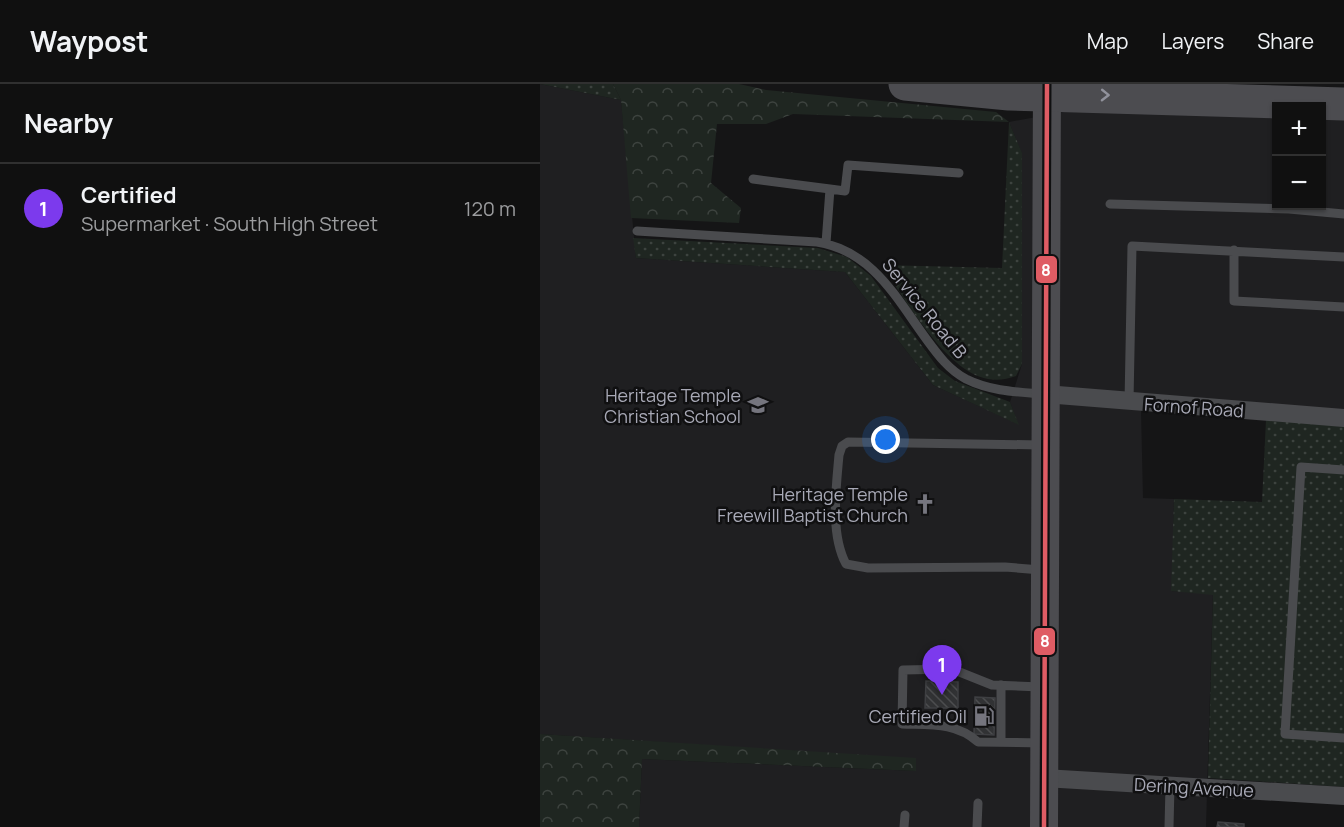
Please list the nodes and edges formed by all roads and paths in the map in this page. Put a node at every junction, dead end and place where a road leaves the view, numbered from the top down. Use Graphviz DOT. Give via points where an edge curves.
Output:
graph roads {
  1 [pos="905,84"];
  2 [pos="1047,89"];
  3 [pos="1344,104"];
  4 [pos="959,172"];
  5 [pos="753,179"];
  6 [pos="830,189"];
  7 [pos="1110,204"];
  8 [pos="1272,207"];
  9 [pos="1313,210"];
  10 [pos="1344,214"];
  11 [pos="637,231"];
  12 [pos="826,243"];
  13 [pos="1234,250"];
  14 [pos="1344,257"];
  15 [pos="1344,307"];
  16 [pos="1045,394"];
  17 [pos="1129,402"];
  18 [pos="1344,418"];
  19 [pos="1044,445"];
  20 [pos="1344,470"];
  21 [pos="1044,571"];
  22 [pos="1001,685"];
  23 [pos="1044,687"];
  24 [pos="1344,738"];
  25 [pos="1001,742"];
  26 [pos="1044,743"];
  27 [pos="1044,778"];
  28 [pos="1170,786"];
  29 [pos="1344,796"];
  30 [pos="978,803"];
  31 [pos="905,815"];
  32 [pos="904,827"];
  33 [pos="977,827"];
  34 [pos="1044,827"];
  35 [pos="1169,827"];
  1 -- 2 [label="highway" via="1009,94"];
  2 -- 3 [label="highway, one-way"];
  2 -- 16 [label="main road"];
  4 -- 6 [label="lane" via="848,165 845,191"];
  5 -- 6 [label="lane"];
  6 -- 12 [label="lane"];
  7 -- 8 [label="lane"];
  9 -- 10 [label="lane"];
  11 -- 12 [label="lane, Service Road B"];
  12 -- 16 [label="lane, Service Road B" via="855,253 869,265 952,370 965,379 995,390"];
  13 -- 14 [label="lane"];
  13 -- 15 [label="lane" via="1234,301"];
  13 -- 17 [label="lane" via="1132,246"];
  16 -- 17 [label="street, Fornof Road"];
  16 -- 19 [label="main road"];
  17 -- 18 [label="street, Fornof Road"];
  19 -- 21 [label="main road"];
  19 -- 21 [label="lane" via="848,442 839,455 836,536 846,564 868,568 1005,567"];
  20 -- 24 [label="lane" via="1301,467 1285,734"];
  21 -- 23 [label="main road"];
  22 -- 23 [label="lane"];
  22 -- 25 [label="lane"];
  22 -- 25 [label="lane" via="952,669 903,670 902,724 952,726 978,742"];
  23 -- 26 [label="main road"];
  25 -- 26 [label="lane"];
  26 -- 27 [label="main road"];
  27 -- 28 [label="street, Dering Avenue"];
  27 -- 34 [label="main road"];
  28 -- 29 [label="street, Dering Avenue"];
  28 -- 35 [label="lane"];
  30 -- 33 [label="lane"];
  31 -- 32 [label="lane"];
}
